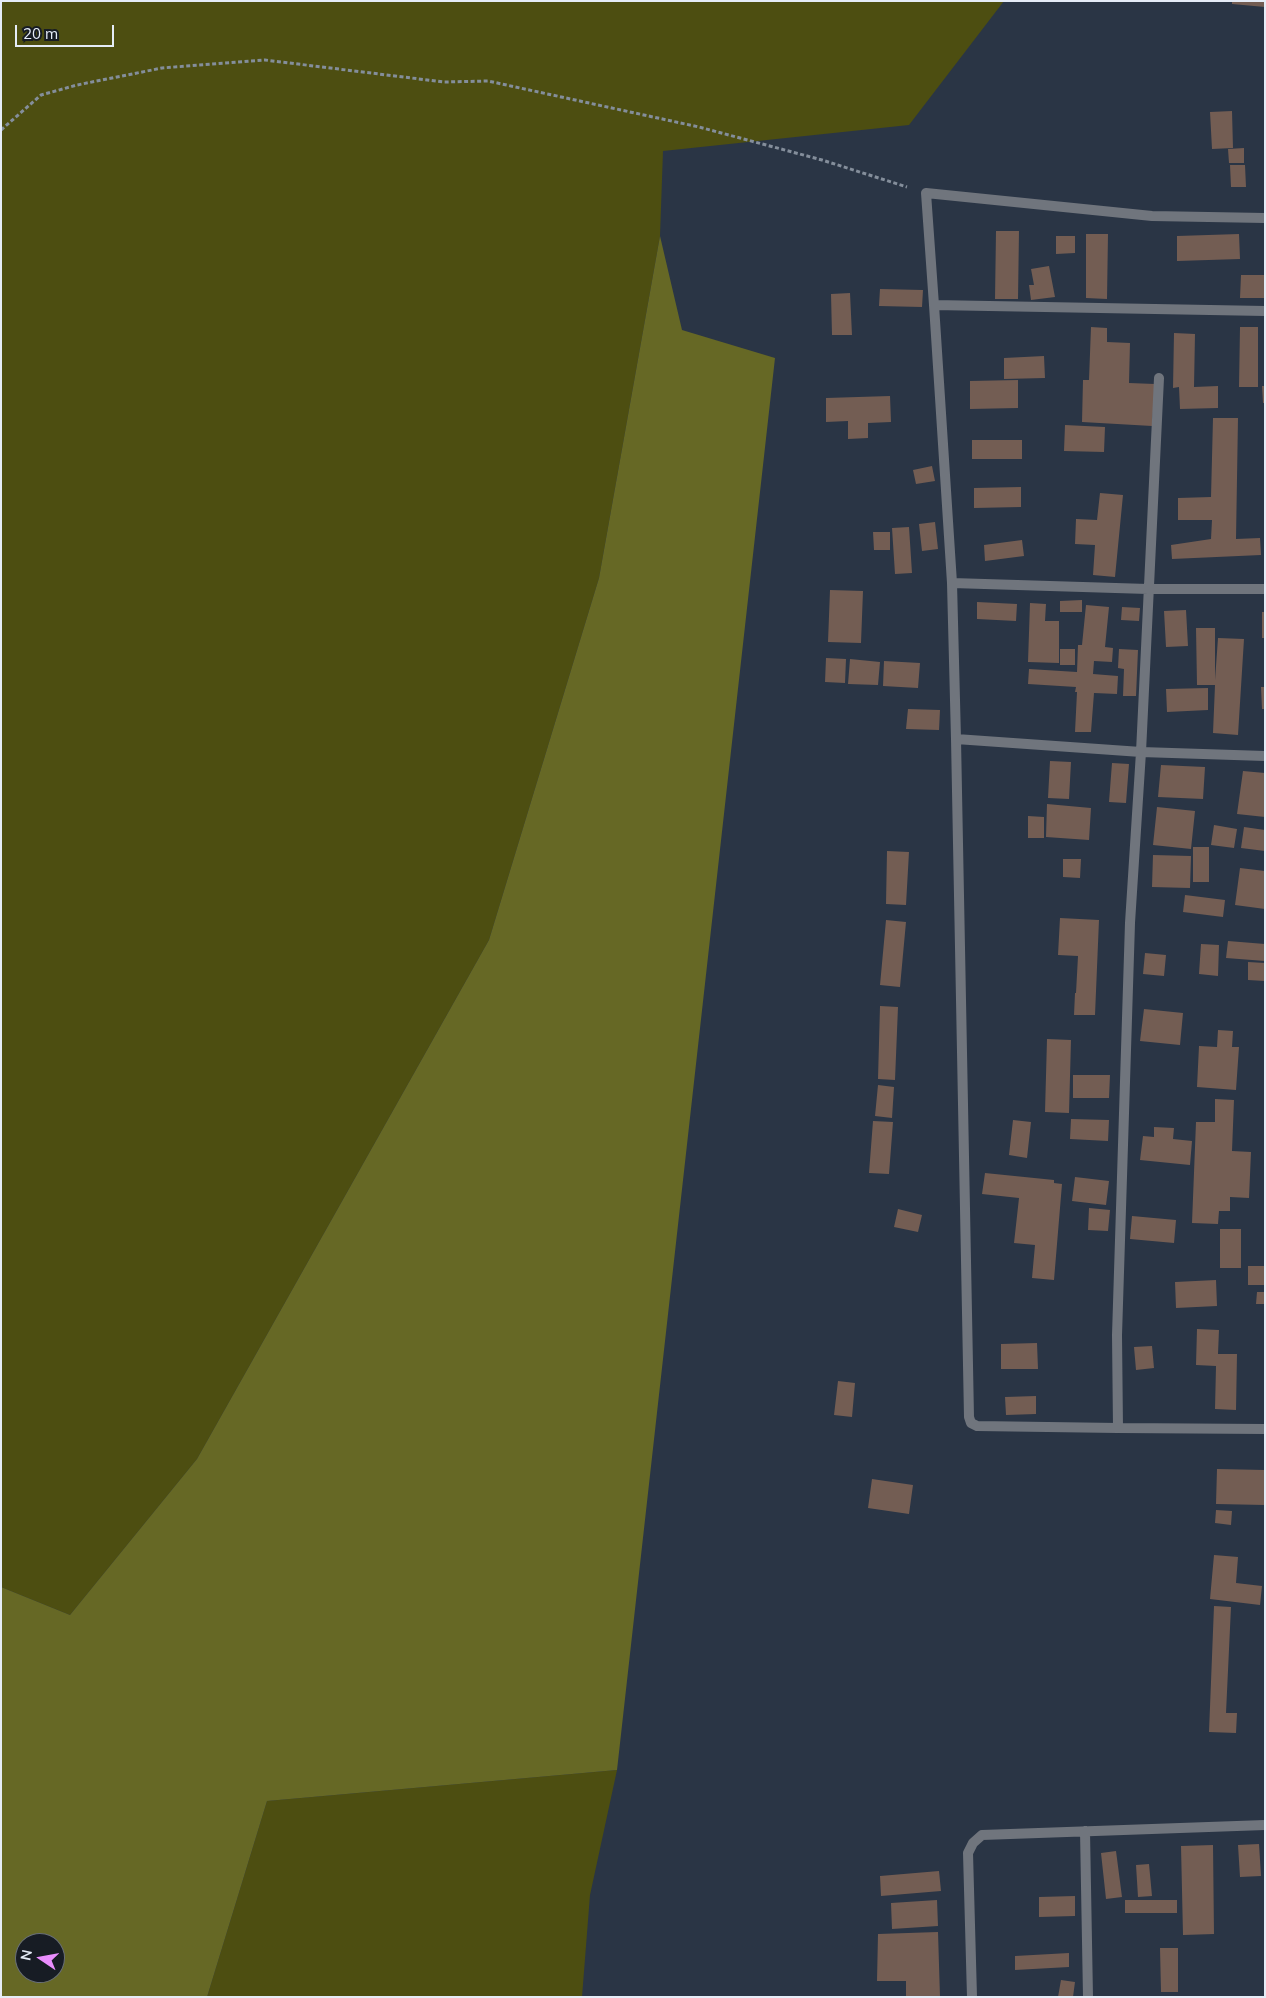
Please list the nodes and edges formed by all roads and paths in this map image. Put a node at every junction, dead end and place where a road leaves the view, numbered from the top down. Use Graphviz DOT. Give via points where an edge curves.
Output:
graph roads {
  1 [pos="1,130"];
  2 [pos="926,193"];
  3 [pos="1265,218"];
  4 [pos="934,305"];
  5 [pos="1265,311"];
  6 [pos="1159,378"];
  7 [pos="952,583"];
  8 [pos="1148,589"];
  9 [pos="1265,589"];
  10 [pos="956,739"];
  11 [pos="1141,752"];
  12 [pos="1265,756"];
  13 [pos="1118,1428"];
  14 [pos="1265,1429"];
  15 [pos="1265,1825"];
  16 [pos="1085,1831"];
  17 [pos="972,1997"];
  18 [pos="1088,1997"];
  1 -- 2 [label="path" via="41,95 77,85 162,68 265,60 444,82 488,82 699,127 822,160"];
  2 -- 3 [label="street" via="1152,216"];
  2 -- 4 [label="street"];
  4 -- 5 [label="street"];
  4 -- 7 [label="street"];
  6 -- 8 [label="street"];
  7 -- 8 [label="street"];
  7 -- 10 [label="street"];
  8 -- 9 [label="street"];
  8 -- 11 [label="street"];
  10 -- 11 [label="street"];
  10 -- 13 [label="street" via="969,1417 977,1426"];
  11 -- 12 [label="street"];
  11 -- 13 [label="street" via="1130,922 1121,1174"];
  13 -- 14 [label="street"];
  15 -- 16 [label="street"];
  16 -- 17 [label="street" via="982,1835 973,1843 968,1853"];
  16 -- 18 [label="street"];
}
